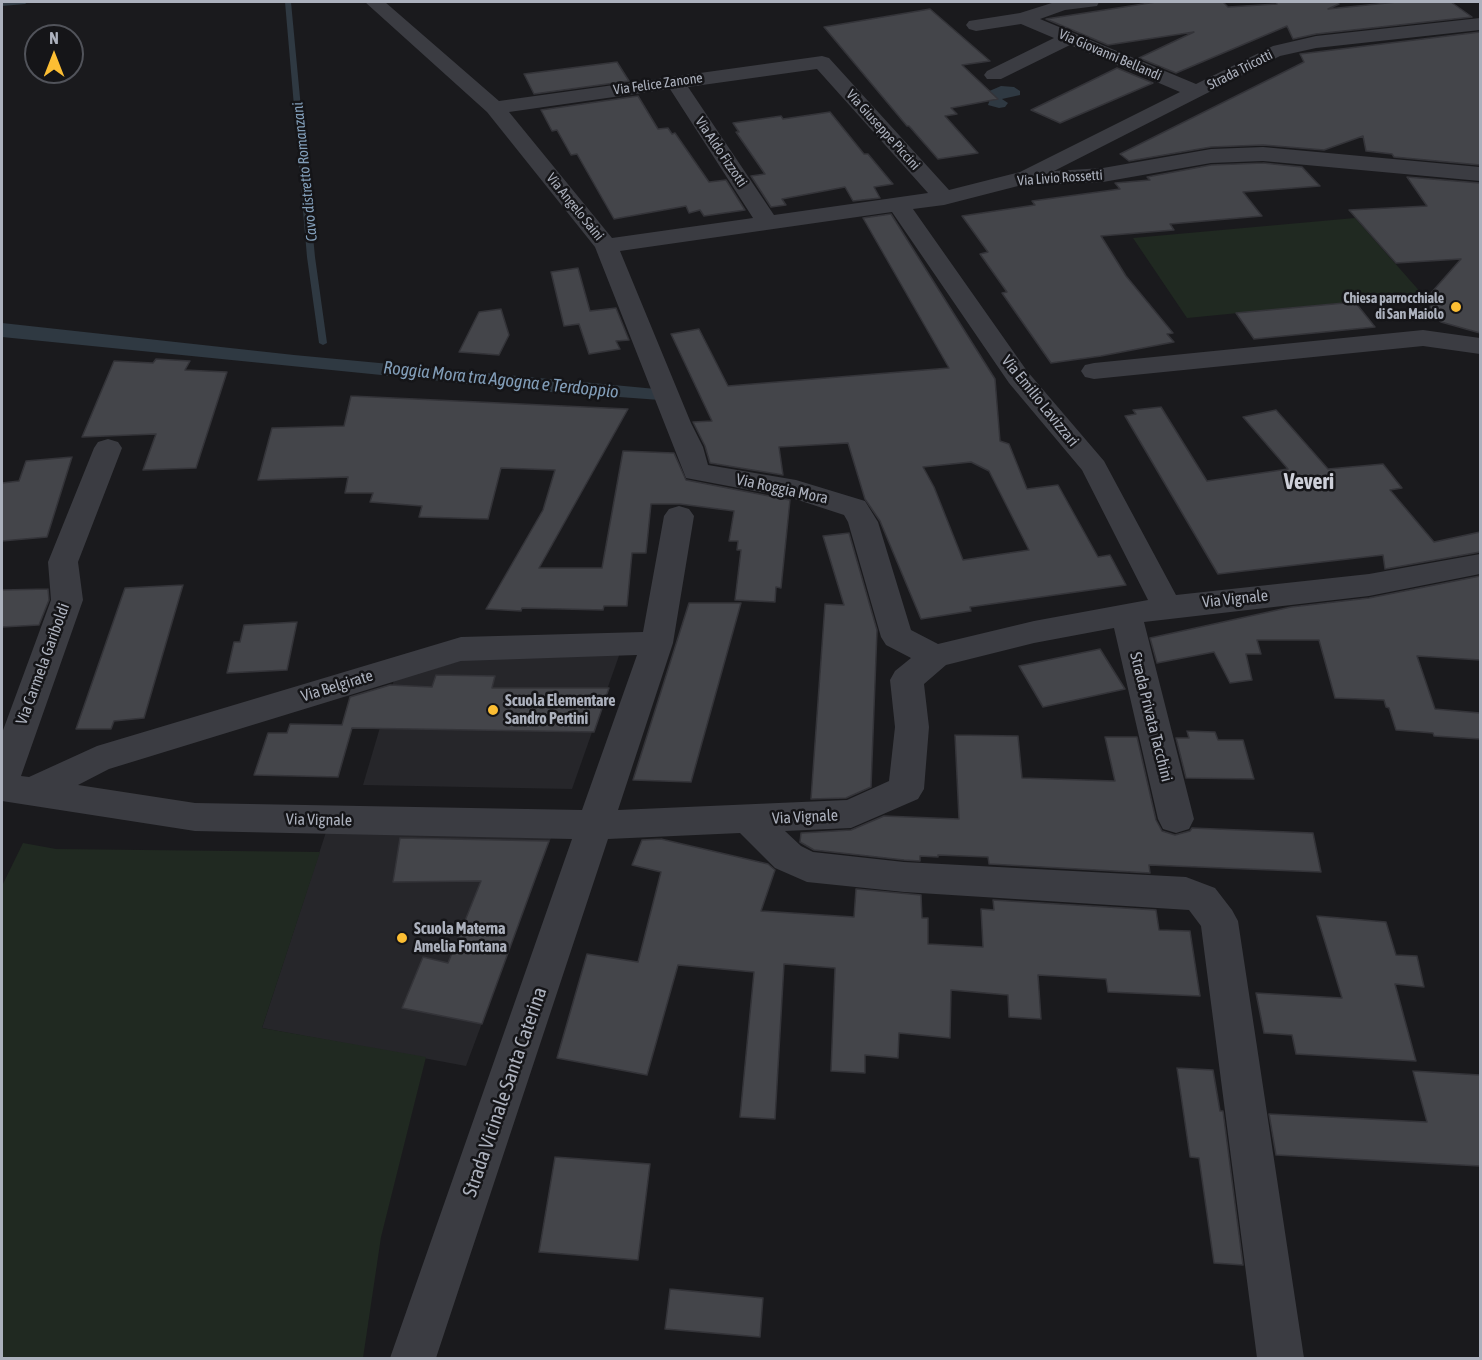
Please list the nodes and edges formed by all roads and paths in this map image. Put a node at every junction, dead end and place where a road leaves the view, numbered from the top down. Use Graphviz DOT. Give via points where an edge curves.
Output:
graph roads {
  1 [pos="374,2"];
  2 [pos="1090,2"];
  3 [pos="1023,18"];
  4 [pos="1480,24"];
  5 [pos="975,25"];
  6 [pos="1069,38"];
  7 [pos="822,62"];
  8 [pos="994,75"];
  9 [pos="675,82"];
  10 [pos="1197,92"];
  11 [pos="494,108"];
  12 [pos="1480,174"];
  13 [pos="1018,179"];
  14 [pos="944,198"];
  15 [pos="899,205"];
  16 [pos="768,223"];
  17 [pos="606,246"];
  18 [pos="1480,346"];
  19 [pos="1094,371"];
  20 [pos="665,394"];
  21 [pos="108,448"];
  22 [pos="679,516"];
  23 [pos="1480,564"];
  24 [pos="1167,607"];
  25 [pos="1126,614"];
  26 [pos="657,643"];
  27 [pos="935,656"];
  28 [pos="11,786"];
  29 [pos="749,819"];
  30 [pos="1176,819"];
  31 [pos="596,825"];
  32 [pos="413,1359"];
  33 [pos="1281,1359"];
  1 -- 11 [label="street, Via Angelo Saini"];
  2 -- 3 [label="street" via="1063,5"];
  3 -- 5 [label="street"];
  3 -- 6 [label="street, Via Giovanni Bellandi"];
  4 -- 10 [label="street, Strada Tricotti" via="1316,42 1273,52"];
  6 -- 8 [label="street"];
  6 -- 10 [label="street, Via Giovanni Bellandi"];
  7 -- 9 [label="street, Via Felice Zanone"];
  7 -- 14 [label="street, Via Giuseppe Piccini"];
  9 -- 11 [label="street, Via Felice Zanone"];
  9 -- 16 [label="street, Via Aldo Fizzotti"];
  10 -- 13 [label="street, Strada Tricotti"];
  11 -- 17 [label="street, Via Angelo Saini"];
  12 -- 13 [label="street, Via Livio Rossetti" via="1263,154 1211,156 1103,175"];
  13 -- 14 [label="street, Via Livio Rossetti"];
  14 -- 15 [label="street, Via Livio Rossetti"];
  15 -- 16 [label="street, Via Livio Rossetti"];
  15 -- 24 [label="street, Via Emilio Lavizzari" via="1018,377 1094,467"];
  16 -- 17 [label="street, Via Livio Rossetti"];
  17 -- 20 [label="street, Via Angelo Saini"];
  18 -- 19 [label="street" via="1423,338"];
  20 -- 27 [label="street, Via Roggia Mora" via="696,472 796,489 855,508 863,522 897,637"];
  21 -- 28 [label="street, Via Carmela Gariboldi" via="63,562 67,600"];
  22 -- 26 [label="street, Strada Vicinale Santa Caterina"];
  23 -- 24 [label="street, Via Vignale" via="1369,585"];
  24 -- 25 [label="street, Via Vignale"];
  25 -- 27 [label="street, Via Vignale"];
  25 -- 30 [label="street, Strada Privata Tacchini"];
  26 -- 28 [label="street, Via Belgirate" via="461,649"];
  26 -- 31 [label="street, Strada Vicinale Santa Caterina"];
  27 -- 29 [label="street, Via Vignale" via="907,680 912,727 906,789 851,814"];
  28 -- 31 [label="street, Via Vignale" via="195,817"];
  29 -- 31 [label="street, Via Vignale"];
  29 -- 33 [label="street" via="788,857 807,867 904,877 1186,893 1202,899 1219,921"];
  31 -- 32 [label="street, Strada Vicinale Santa Caterina"];
}
